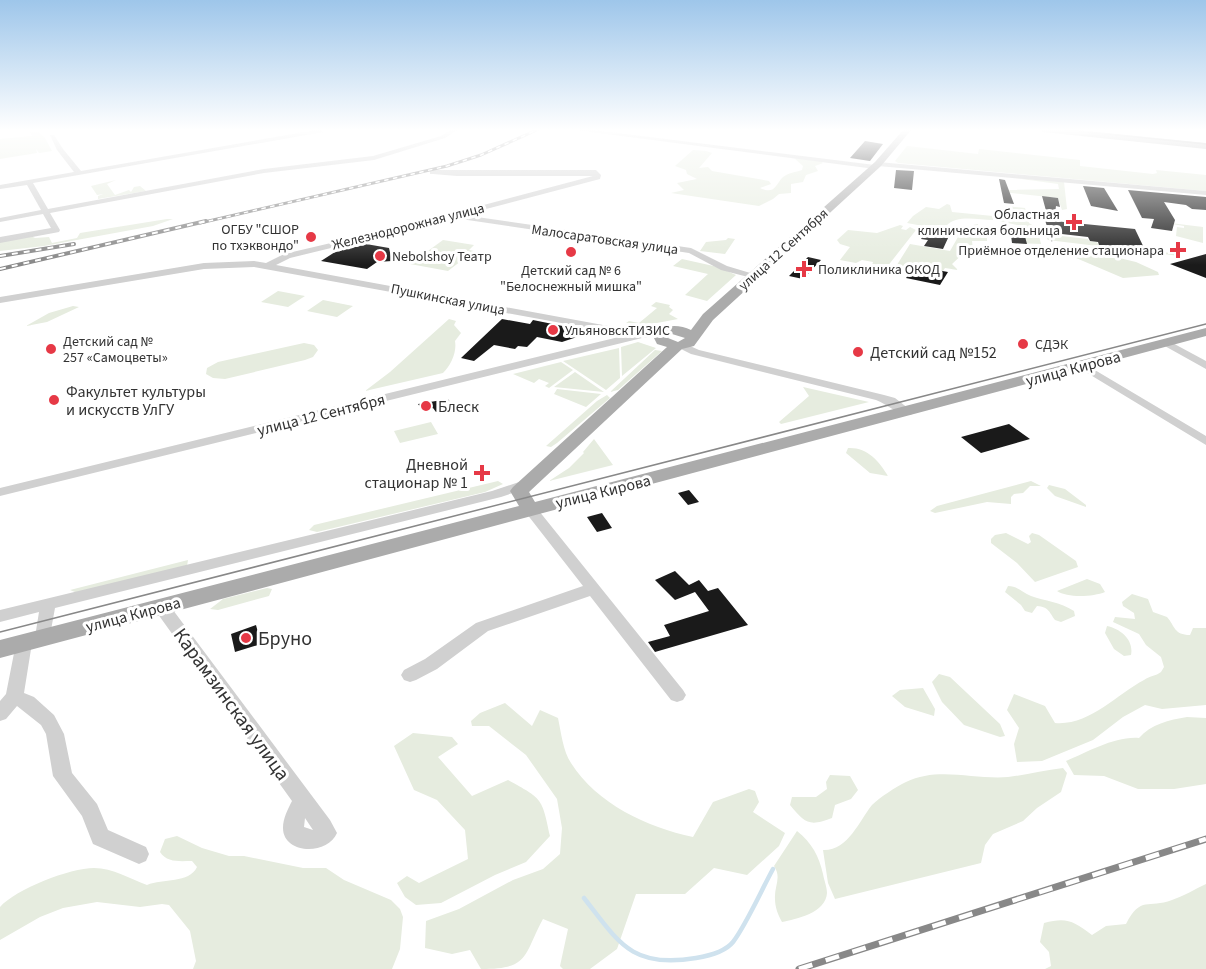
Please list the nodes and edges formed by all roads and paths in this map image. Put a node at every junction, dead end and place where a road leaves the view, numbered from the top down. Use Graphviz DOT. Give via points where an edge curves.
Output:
graph roads {
  1 [pos="72,174"];
  2 [pos="247,174"];
  3 [pos="596,174"];
  4 [pos="867,174"];
  5 [pos="985,174"];
  6 [pos="28,182"];
  7 [pos="0,187"];
  8 [pos="1206,193"];
  9 [pos="47,212"];
  10 [pos="453,216"];
  11 [pos="0,220"];
  12 [pos="0,240"];
  13 [pos="268,266"];
  14 [pos="752,275"];
  15 [pos="0,300"];
  16 [pos="708,317"];
  17 [pos="1206,332"];
  18 [pos="642,335"];
  19 [pos="674,338"];
  20 [pos="1167,343"];
  21 [pos="1083,366"];
  22 [pos="1206,366"];
  23 [pos="907,412"];
  24 [pos="1206,441"];
  25 [pos="525,484"];
  26 [pos="0,492"];
  27 [pos="530,509"];
  28 [pos="592,589"];
  29 [pos="48,604"];
  30 [pos="161,606"];
  31 [pos="0,616"];
  32 [pos="33,640"];
  33 [pos="0,649"];
  34 [pos="410,675"];
  35 [pos="677,695"];
  36 [pos="14,696"];
  37 [pos="0,714"];
  38 [pos="303,801"];
  39 [pos="139,854"];
  1 -- 6 [label="street"];
  2 -- 9 [label="street"];
  3 -- 10 [label="street, Железнодорожная улица" via="597,177"];
  4 -- 14 [label="main road, улица 12 Сентября"];
  5 -- 8 [label="street"];
  6 -- 7 [label="street"];
  6 -- 9 [label="street"];
  9 -- 11 [label="street"];
  9 -- 12 [label="street" via="56,230"];
  10 -- 13 [label="street, Железнодорожная улица" via="287,256"];
  10 -- 14 [label="street, Малосаратовская улица" via="691,251 724,268"];
  13 -- 15 [label="street, Пушкинская улица" via="194,267"];
  13 -- 18 [label="street, Пушкинская улица"];
  14 -- 16 [label="main road, улица 12 Сентября"];
  16 -- 19 [label="main road, улица 12 Сентября"];
  16 -- 19 [label="main road, улица 12 Сентября"];
  17 -- 20 [label="main road, улица Кирова"];
  18 -- 19 [label="street, Пушкинская улица"];
  18 -- 26 [label="street, улица 12 Сентября"];
  19 -- 23 [label="street, Пушкинская улица" via="695,352 880,397"];
  19 -- 25 [label="main road, улица 12 Сентября" via="628,393"];
  20 -- 21 [label="main road, улица Кирова"];
  20 -- 22 [label="street"];
  21 -- 23 [label="main road, улица Кирова"];
  21 -- 24 [label="street"];
  23 -- 27 [label="main road, улица Кирова"];
  25 -- 27 [label="main road" via="519,490"];
  25 -- 29 [label="street"];
  27 -- 28 [label="street"];
  27 -- 30 [label="main road, улица Кирова"];
  28 -- 34 [label="street" via="482,627"];
  28 -- 35 [label="street"];
  29 -- 31 [label="street"];
  29 -- 32 [label="street"];
  30 -- 32 [label="main road, улица Кирова"];
  30 -- 38 [label="street, Карамзинская улица"];
  32 -- 33 [label="main road, улица Кирова"];
  32 -- 36 [label="street"];
  36 -- 37 [label="street"];
  36 -- 39 [label="street" via="28,702 48,720 55,734 63,776 90,811 100,837"];
}
